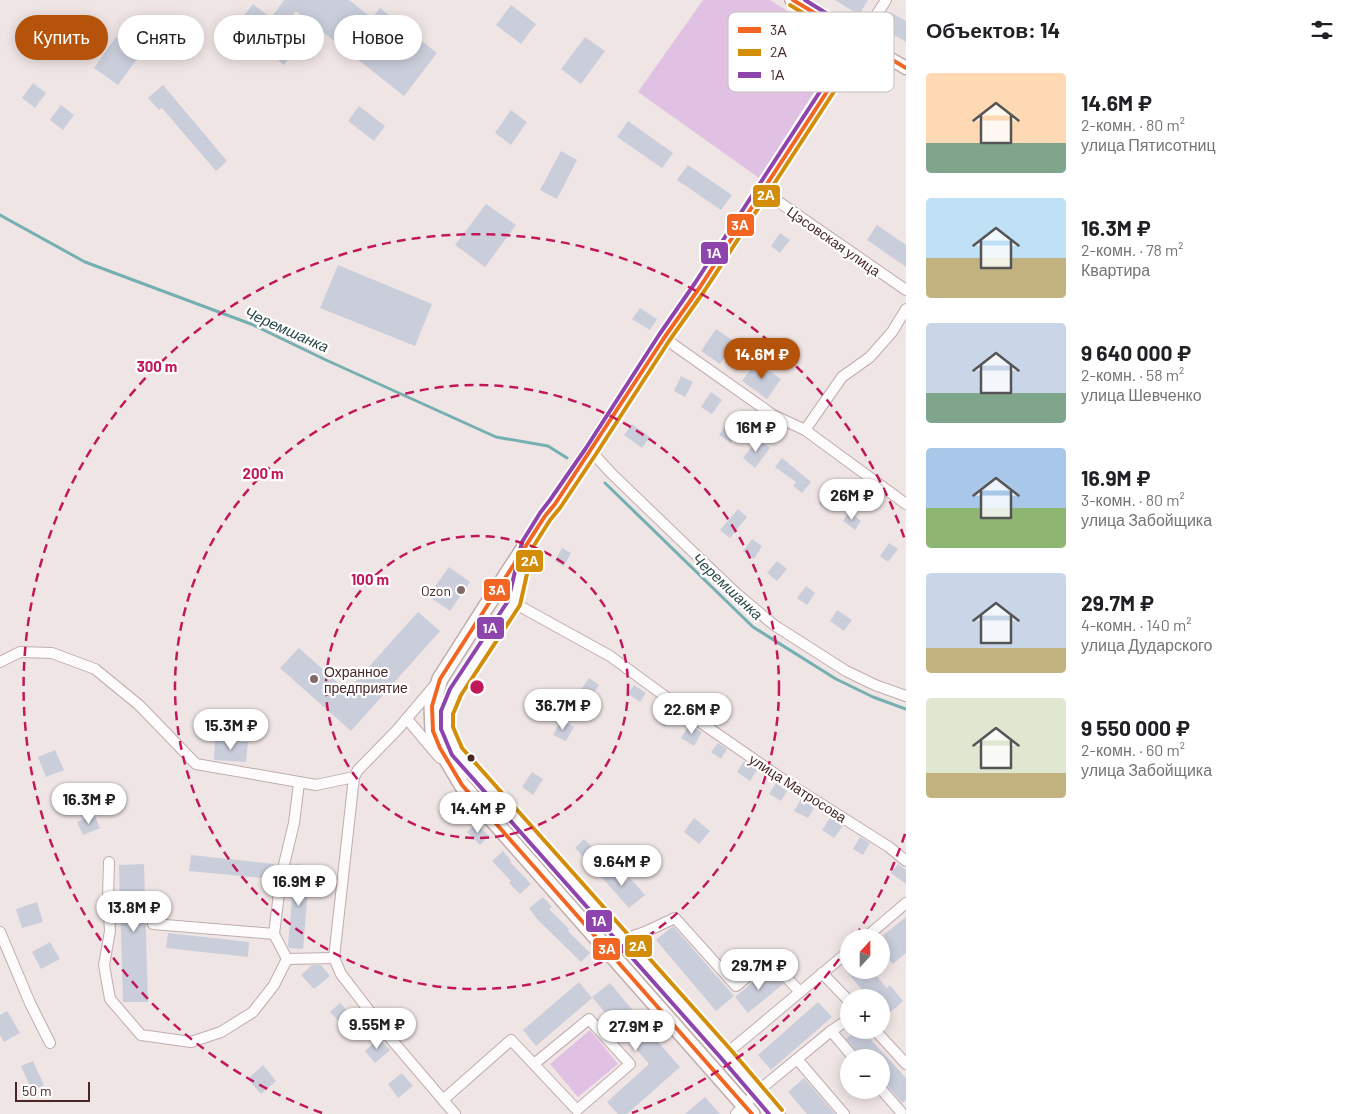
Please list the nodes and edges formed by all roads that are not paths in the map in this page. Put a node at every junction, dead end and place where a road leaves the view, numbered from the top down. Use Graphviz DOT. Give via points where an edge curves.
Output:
graph roads {
  1 [pos="793,0"];
  2 [pos="886,0"];
  3 [pos="813,12"];
  4 [pos="878,12"];
  5 [pos="894,61"];
  6 [pos="906,68"];
  7 [pos="827,92"];
  8 [pos="763,191"];
  9 [pos="906,290"];
  10 [pos="906,309"];
  11 [pos="664,338"];
  12 [pos="805,430"];
  13 [pos="589,453"];
  14 [pos="906,504"];
  15 [pos="527,545"];
  16 [pos="514,603"];
  17 [pos="0,662"];
  18 [pos="440,679"];
  19 [pos="906,696"];
  20 [pos="407,719"];
  21 [pos="457,751"];
  22 [pos="354,777"];
  23 [pos="300,783"];
  24 [pos="462,785"];
  25 [pos="906,861"];
  26 [pos="109,862"];
  27 [pos="906,903"];
  28 [pos="153,924"];
  29 [pos="876,929"];
  30 [pos="0,932"];
  31 [pos="274,934"];
  32 [pos="624,939"];
  33 [pos="334,958"];
  34 [pos="840,958"];
  35 [pos="287,960"];
  36 [pos="822,973"];
  37 [pos="800,992"];
  38 [pos="840,992"];
  39 [pos="840,1025"];
  40 [pos="832,1031"];
  41 [pos="883,1039"];
  42 [pos="50,1043"];
  43 [pos="847,1049"];
  44 [pos="726,1054"];
  45 [pos="797,1060"];
  46 [pos="534,1064"];
  47 [pos="906,1064"];
  48 [pos="758,1091"];
  49 [pos="890,1098"];
  50 [pos="443,1100"];
  51 [pos="744,1111"];
  52 [pos="902,1111"];
  53 [pos="455,1114"];
  54 [pos="777,1114"];
  55 [pos="844,1114"];
  1 -- 3 [label="main road"];
  2 -- 4 [label="street"];
  5 -- 6 [label="street"];
  7 -- 8 [label="main road"];
  8 -- 9 [label="street, Цэсовская улица"];
  8 -- 11 [label="main road"];
  10 -- 12 [label="street" via="892,332 870,356 842,377"];
  11 -- 12 [label="street" via="773,415"];
  11 -- 13 [label="main road"];
  12 -- 14 [label="street"];
  13 -- 15 [label="main road"];
  13 -- 19 [label="street" via="736,593 774,624 875,686"];
  15 -- 16 [label="main road"];
  15 -- 18 [label="main road"];
  16 -- 21 [label="main road" via="455,692 447,713 447,728"];
  16 -- 25 [label="street, улица Матросова" via="610,656 703,724"];
  17 -- 23 [label="street" via="20,652 52,653 94,669 139,705 196,764"];
  18 -- 20 [label="street"];
  18 -- 24 [label="main road" via="432,706 433,730"];
  20 -- 21 [label="street"];
  20 -- 22 [label="street"];
  20 -- 24 [label="street"];
  21 -- 32 [label="main road"];
  22 -- 23 [label="street" via="316,785"];
  22 -- 33 [label="street"];
  23 -- 31 [label="street" via="281,877"];
  24 -- 51 [label="main road"];
  26 -- 35 [label="street" via="110,931 104,965 110,999 141,1035 191,1042 221,1032 253,1012 274,985"];
  27 -- 29 [label="street"];
  28 -- 31 [label="street"];
  30 -- 42 [label="street"];
  31 -- 35 [label="street"];
  32 -- 37 [label="street" via="675,918 736,986 769,959"];
  32 -- 44 [label="main road"];
  33 -- 35 [label="street"];
  33 -- 50 [label="street" via="342,974 391,1039"];
  34 -- 36 [label="street"];
  36 -- 37 [label="street"];
  36 -- 38 [label="street"];
  37 -- 44 [label="street"];
  39 -- 40 [label="street"];
  40 -- 43 [label="street"];
  40 -- 45 [label="street"];
  41 -- 47 [label="street"];
  44 -- 48 [label="main road"];
  45 -- 48 [label="street"];
  45 -- 55 [label="street"];
  46 -- 46 [label="street" via="577,1110 630,1064 589,1019"];
  46 -- 50 [label="street" via="511,1040"];
  48 -- 51 [label="street"];
  48 -- 54 [label="main road"];
  49 -- 52 [label="street"];
  50 -- 53 [label="street"];
}
